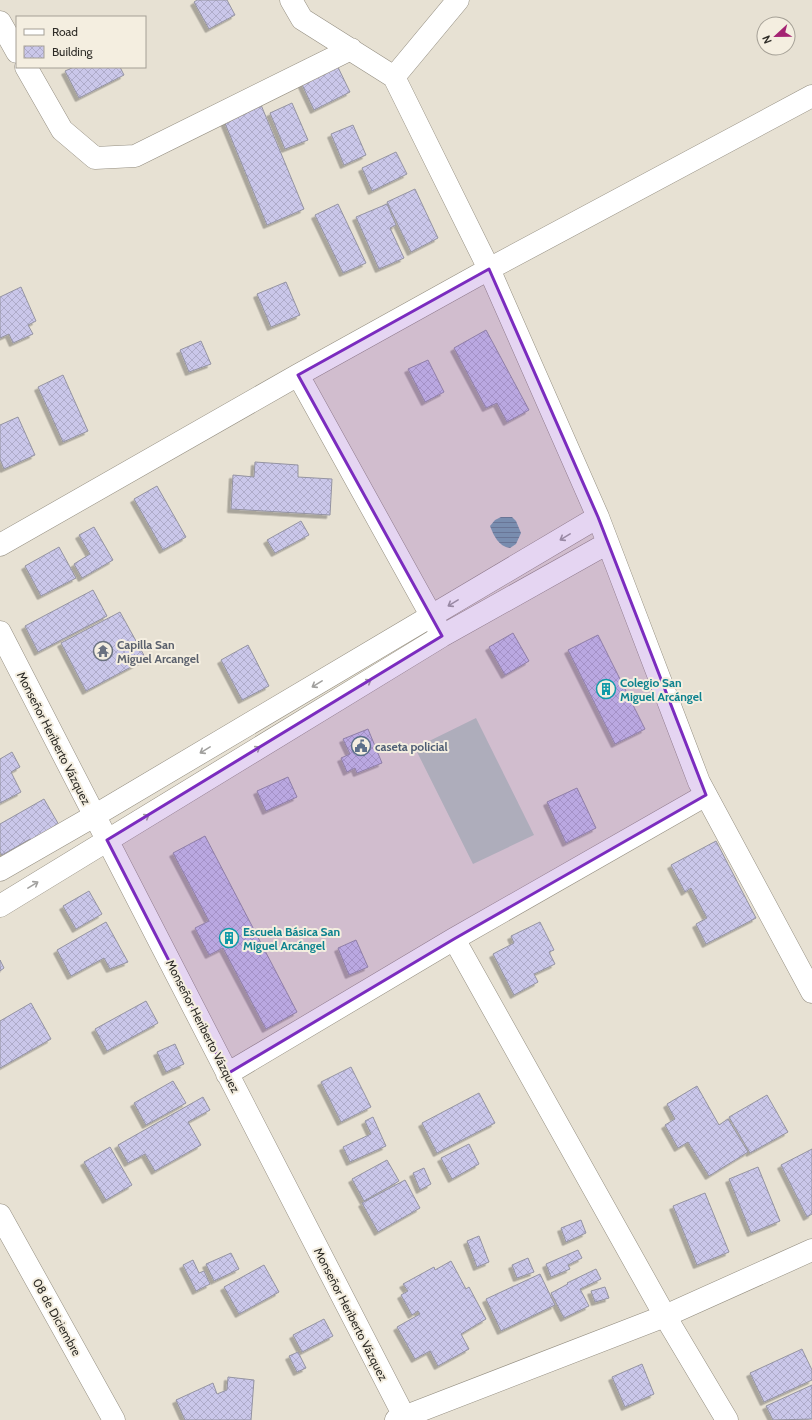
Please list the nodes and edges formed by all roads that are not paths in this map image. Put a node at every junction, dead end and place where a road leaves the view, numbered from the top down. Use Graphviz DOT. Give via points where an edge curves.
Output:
graph roads {
  1 [pos="291,0"];
  2 [pos="458,0"];
  3 [pos="0,22"];
  4 [pos="351,49"];
  5 [pos="16,50"];
  6 [pos="27,68"];
  7 [pos="394,77"];
  8 [pos="812,96"];
  9 [pos="489,269"];
  10 [pos="298,375"];
  11 [pos="598,517"];
  12 [pos="608,543"];
  13 [pos="0,545"];
  14 [pos="431,616"];
  15 [pos="0,632"];
  16 [pos="442,636"];
  17 [pos="706,795"];
  18 [pos="94,816"];
  19 [pos="107,840"];
  20 [pos="0,870"];
  21 [pos="0,906"];
  22 [pos="454,939"];
  23 [pos="812,992"];
  24 [pos="227,1074"];
  25 [pos="0,1215"];
  26 [pos="812,1250"];
  27 [pos="666,1316"];
  28 [pos="402,1419"];
  29 [pos="114,1420"];
  30 [pos="727,1420"];
  1 -- 4 [label="street" via="302,19"];
  2 -- 7 [label="street"];
  3 -- 5 [label="street"];
  4 -- 6 [label="street" via="135,156 95,158 62,130"];
  4 -- 7 [label="street"];
  7 -- 9 [label="street"];
  8 -- 9 [label="street"];
  9 -- 10 [label="street"];
  9 -- 11 [label="street"];
  10 -- 13 [label="street"];
  10 -- 14 [label="street"];
  11 -- 12 [label="street"];
  11 -- 14 [label="street, one-way"];
  12 -- 16 [label="street"];
  12 -- 17 [label="street"];
  14 -- 16 [label="street"];
  14 -- 18 [label="street, one-way"];
  15 -- 18 [label="street, Monseñor Heriberto Vázquez"];
  19 -- 16 [label="street, one-way"];
  17 -- 22 [label="street"];
  17 -- 23 [label="street"];
  18 -- 19 [label="street, Monseñor Heriberto Vázquez"];
  18 -- 20 [label="street"];
  21 -- 19 [label="street, one-way"];
  19 -- 24 [label="street, Monseñor Heriberto Vázquez"];
  22 -- 24 [label="street"];
  22 -- 27 [label="street"];
  24 -- 28 [label="street, Monseñor Heriberto Vázquez"];
  25 -- 29 [label="street, 08 de Diciembre"];
  26 -- 27 [label="street"];
  27 -- 28 [label="street"];
  27 -- 30 [label="street"];
}
